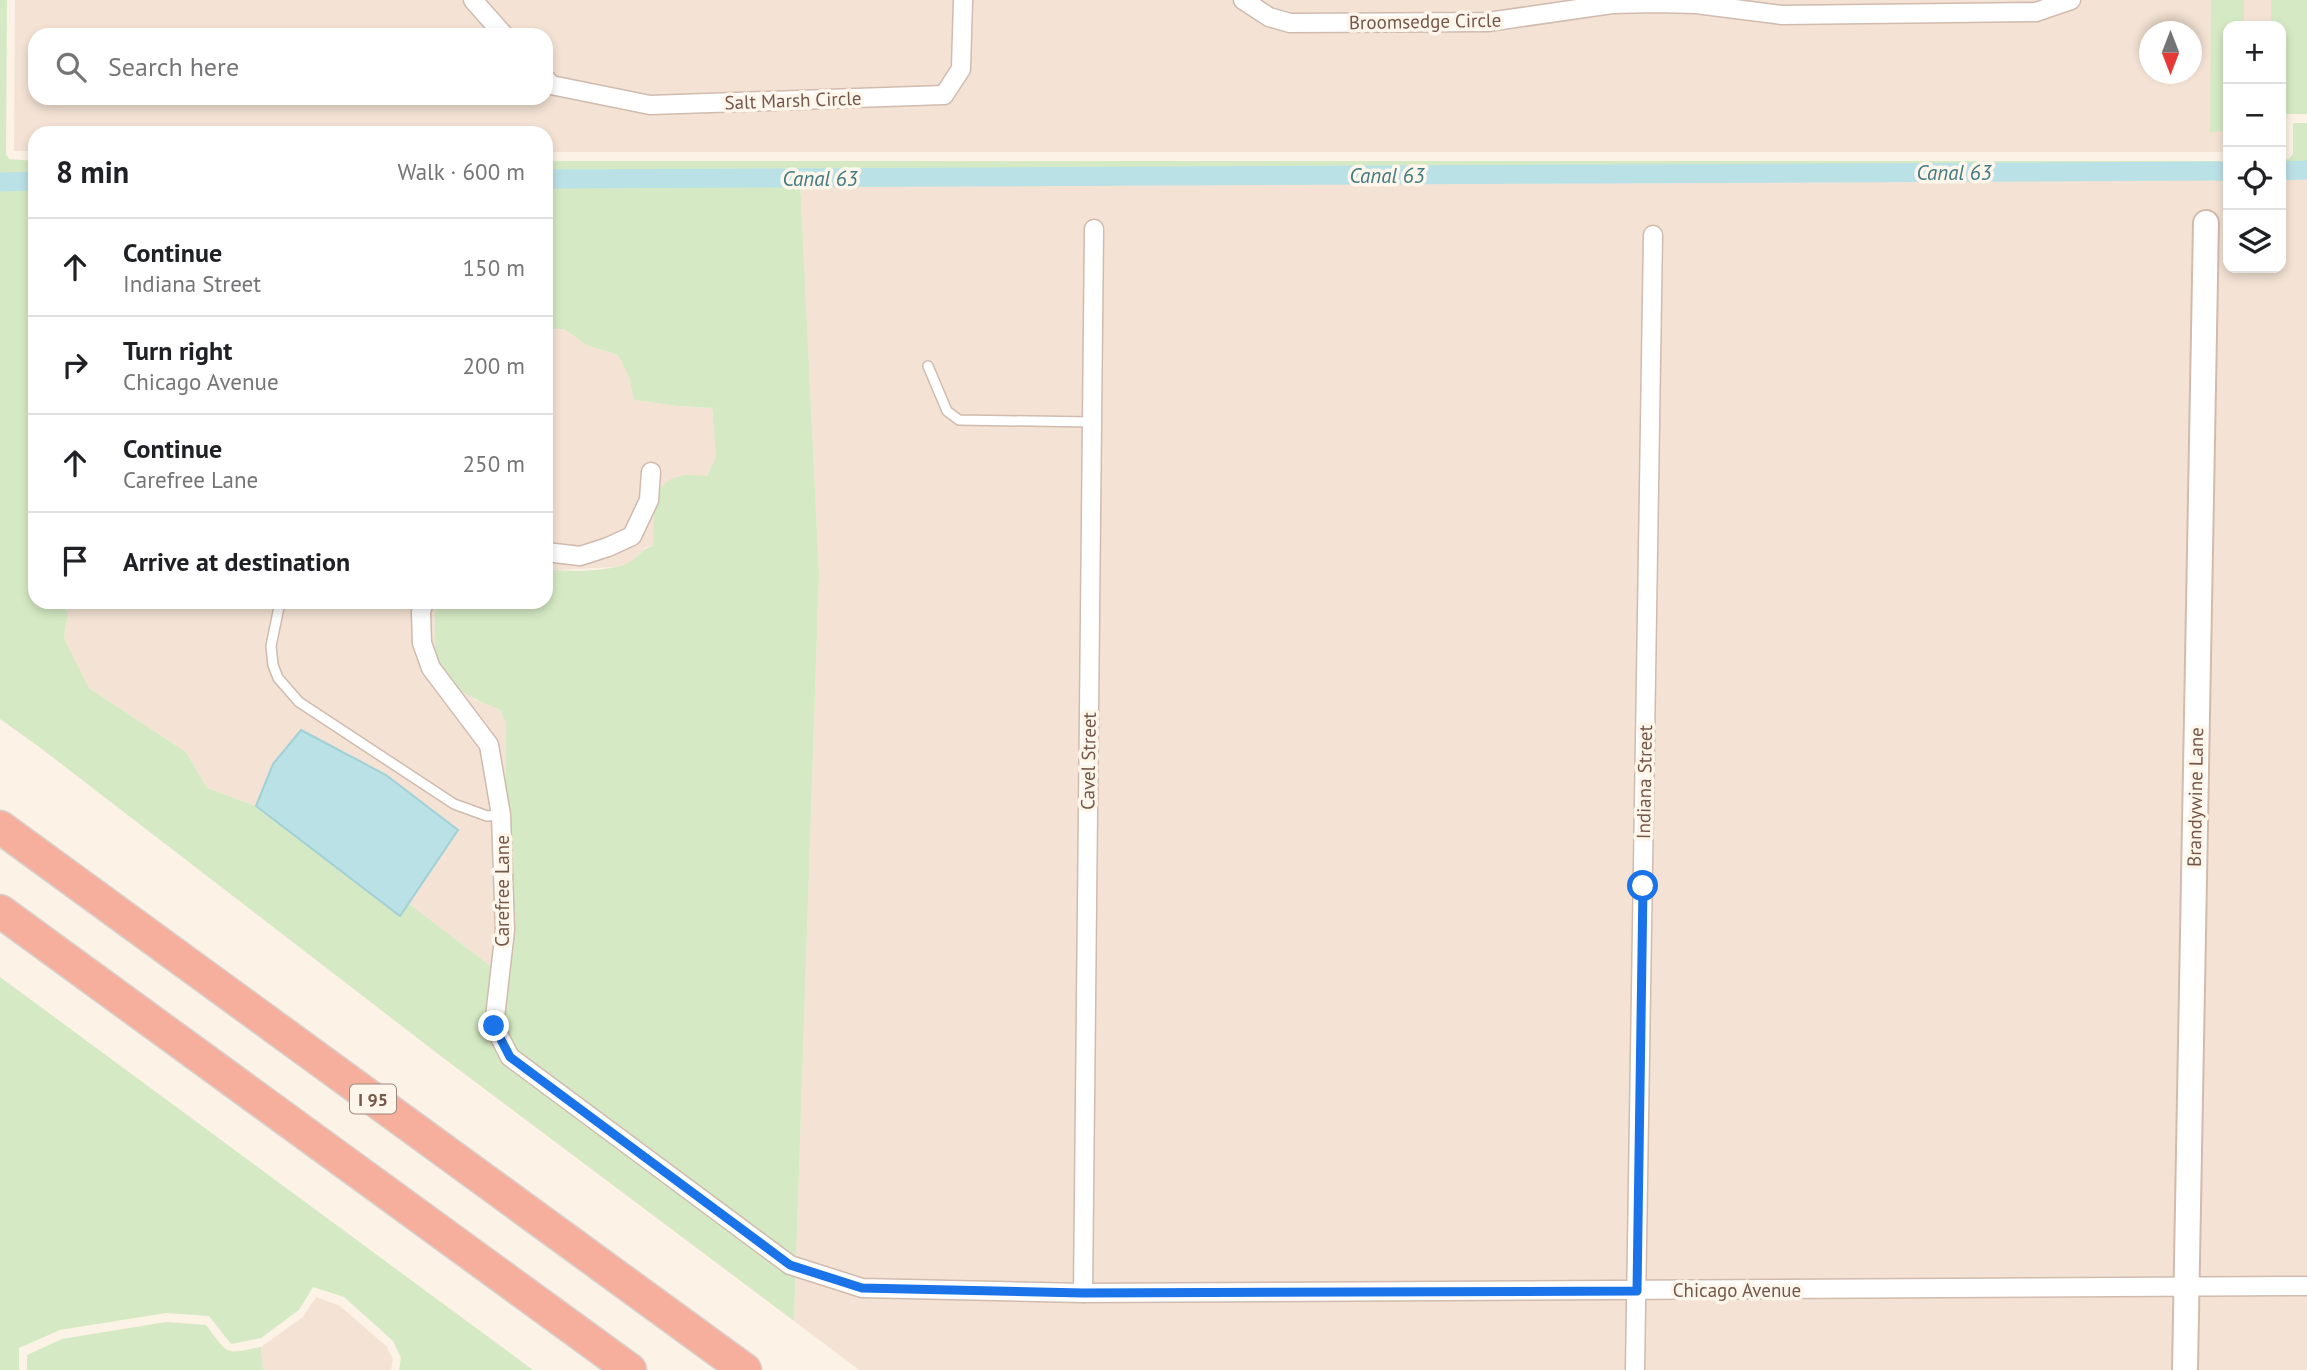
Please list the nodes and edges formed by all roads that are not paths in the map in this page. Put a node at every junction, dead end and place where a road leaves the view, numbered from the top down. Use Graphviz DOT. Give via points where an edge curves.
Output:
graph roads {
  1 [pos="473,0"];
  2 [pos="962,0"];
  3 [pos="1243,0"];
  4 [pos="2071,0"];
  5 [pos="1657,2"];
  6 [pos="498,28"];
  7 [pos="553,85"];
  8 [pos="2206,223"];
  9 [pos="1094,229"];
  10 [pos="1653,236"];
  11 [pos="928,366"];
  12 [pos="1092,422"];
  13 [pos="651,472"];
  14 [pos="553,553"];
  15 [pos="279,609"];
  16 [pos="422,609"];
  17 [pos="501,815"];
  18 [pos="0,827"];
  19 [pos="0,911"];
  20 [pos="2307,1286"];
  21 [pos="2186,1287"];
  22 [pos="1637,1291"];
  23 [pos="1083,1293"];
  24 [pos="630,1370"];
  25 [pos="745,1370"];
  26 [pos="1635,1370"];
  27 [pos="2185,1370"];
  1 -- 6 [label="street"];
  2 -- 7 [label="street, Salt Marsh Circle" via="961,69 944,95 650,105"];
  3 -- 5 [label="street, Broomsedge Circle" via="1269,17 1290,23 1488,22"];
  4 -- 5 [label="street, Broomsedge Circle" via="2036,12 1782,15"];
  8 -- 21 [label="street, Brandywine Lane"];
  9 -- 12 [label="street, Cavel Street"];
  10 -- 22 [label="street, Indiana Street"];
  11 -- 12 [label="lane" via="947,411 959,420"];
  12 -- 23 [label="street, Cavel Street"];
  13 -- 14 [label="street" via="649,500 632,536 580,556"];
  15 -- 17 [label="lane" via="272,665 299,702 454,804 486,816"];
  16 -- 17 [label="street, Carefree Lane" via="422,643 431,668 489,745"];
  17 -- 23 [label="street, Carefree Lane" via="505,930 494,1026 510,1057 790,1265 862,1288"];
  18 -- 25 [label="highway, I 95"];
  19 -- 24 [label="highway"];
  20 -- 21 [label="street, Chicago Avenue"];
  21 -- 22 [label="street, Chicago Avenue"];
  21 -- 27 [label="street, Brandywine Lane"];
  22 -- 23 [label="street, Chicago Avenue"];
  22 -- 26 [label="street, Indiana Street"];
}
